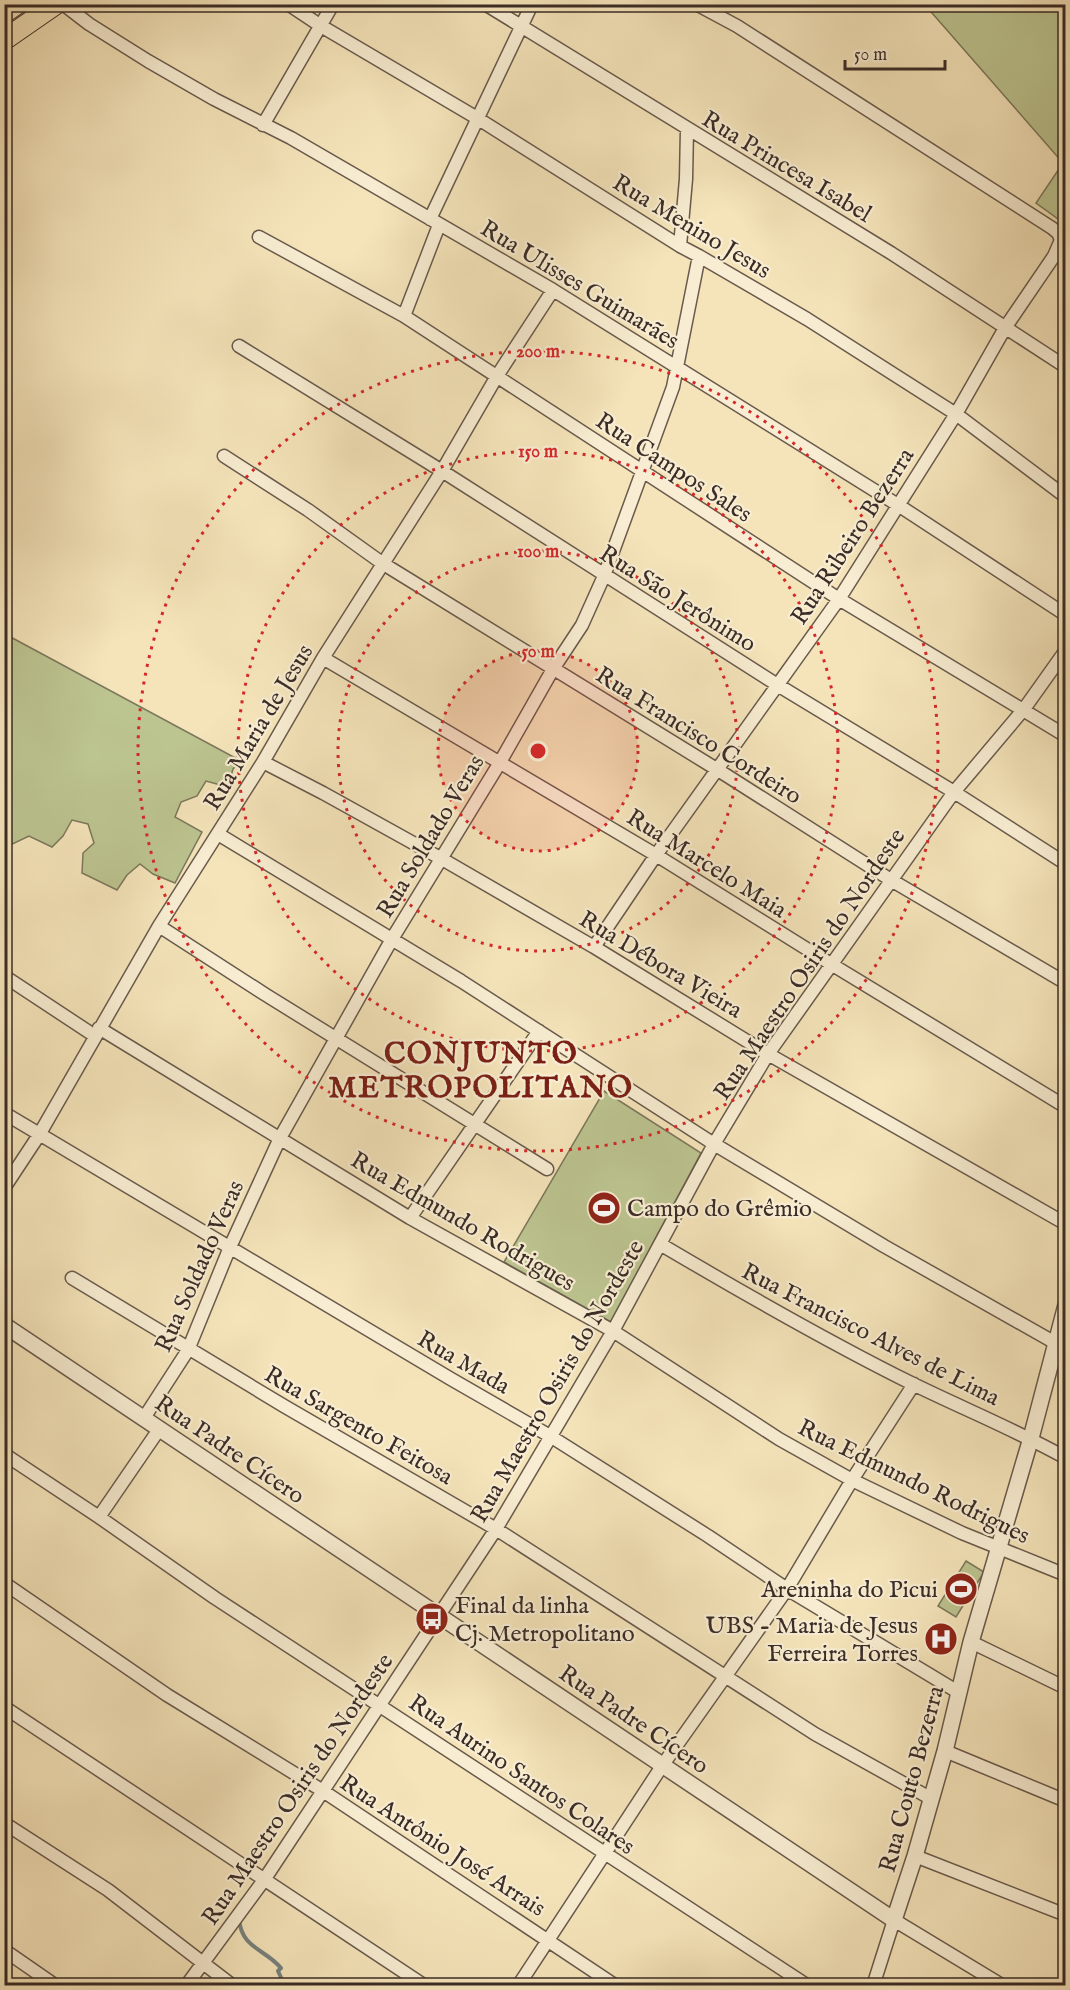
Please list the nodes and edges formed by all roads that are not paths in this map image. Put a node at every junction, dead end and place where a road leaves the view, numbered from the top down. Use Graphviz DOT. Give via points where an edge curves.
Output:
graph roads {
  1 [pos="17,4"];
  2 [pos="56,4"];
  3 [pos="63,4"];
  4 [pos="288,4"];
  5 [pos="333,4"];
  6 [pos="485,4"];
  7 [pos="532,4"];
  8 [pos="696,4"];
  9 [pos="4,12"];
  10 [pos="321,26"];
  11 [pos="522,26"];
  12 [pos="4,40"];
  13 [pos="477,118"];
  14 [pos="263,125"];
  15 [pos="687,129"];
  16 [pos="435,222"];
  17 [pos="259,237"];
  18 [pos="680,246"];
  19 [pos="699,256"];
  20 [pos="554,290"];
  21 [pos="404,316"];
  22 [pos="1005,328"];
  23 [pos="239,346"];
  24 [pos="676,367"];
  25 [pos="1065,367"];
  26 [pos="497,376"];
  27 [pos="956,414"];
  28 [pos="224,456"];
  29 [pos="442,471"];
  30 [pos="643,472"];
  31 [pos="1065,497"];
  32 [pos="897,505"];
  33 [pos="382,563"];
  34 [pos="604,576"];
  35 [pos="838,599"];
  36 [pos="1065,615"];
  37 [pos="1065,650"];
  38 [pos="323,658"];
  39 [pos="553,669"];
  40 [pos="776,684"];
  41 [pos="1024,709"];
  42 [pos="1065,736"];
  43 [pos="263,762"];
  44 [pos="499,764"];
  45 [pos="718,770"];
  46 [pos="954,792"];
  47 [pos="218,834"];
  48 [pos="656,855"];
  49 [pos="442,859"];
  50 [pos="1065,864"];
  51 [pos="891,880"];
  52 [pos="159,926"];
  53 [pos="392,939"];
  54 [pos="594,947"];
  55 [pos="831,964"];
  56 [pos="4,976"];
  57 [pos="1065,983"];
  58 [pos="539,1031"];
  59 [pos="97,1032"];
  60 [pos="337,1038"];
  61 [pos="768,1054"];
  62 [pos="1065,1107"];
  63 [pos="4,1113"];
  64 [pos="474,1125"];
  65 [pos="39,1135"];
  66 [pos="280,1138"];
  67 [pos="714,1144"];
  68 [pos="547,1169"];
  69 [pos="4,1188"];
  70 [pos="410,1218"];
  71 [pos="1065,1224"];
  72 [pos="660,1244"];
  73 [pos="230,1247"];
  74 [pos="72,1278"];
  75 [pos="1065,1305"];
  76 [pos="4,1325"];
  77 [pos="613,1331"];
  78 [pos="1060,1346"];
  79 [pos="188,1350"];
  80 [pos="914,1384"];
  81 [pos="144,1418"];
  82 [pos="160,1428"];
  83 [pos="550,1436"];
  84 [pos="1031,1438"];
  85 [pos="4,1454"];
  86 [pos="1065,1458"];
  87 [pos="852,1480"];
  88 [pos="99,1516"];
  89 [pos="496,1529"];
  90 [pos="999,1550"];
  91 [pos="1065,1575"];
  92 [pos="4,1583"];
  93 [pos="787,1589"];
  94 [pos="440,1616"];
  95 [pos="971,1642"];
  96 [pos="726,1677"];
  97 [pos="1065,1688"];
  98 [pos="958,1692"];
  99 [pos="380,1704"];
  100 [pos="4,1707"];
  101 [pos="945,1751"];
  102 [pos="662,1766"];
  103 [pos="323,1791"];
  104 [pos="930,1798"];
  105 [pos="1065,1801"];
  106 [pos="4,1823"];
  107 [pos="604,1854"];
  108 [pos="915,1856"];
  109 [pos="264,1880"];
  110 [pos="1065,1916"];
  111 [pos="894,1920"];
  112 [pos="549,1939"];
  113 [pos="4,1950"];
  114 [pos="204,1961"];
  115 [pos="56,1986"];
  116 [pos="186,1986"];
  117 [pos="233,1986"];
  118 [pos="425,1986"];
  119 [pos="518,1986"];
  120 [pos="616,1986"];
  121 [pos="808,1986"];
  122 [pos="873,1986"];
  123 [pos="1003,1986"];
  1 -- 9 [label="main road"];
  2 -- 12 [label="main road"];
  3 -- 14 [label="street, Rua Ulisses Guimarães" via="148,61"];
  4 -- 10 [label="street, Rua Menino Jesus"];
  5 -- 10 [label="street"];
  6 -- 11 [label="street, Rua Princesa Isabel"];
  7 -- 11 [label="street"];
  8 -- 22 [label="street, Rua Ribeiro Bezerra" via="1060,236 1058,250"];
  10 -- 13 [label="street, Rua Menino Jesus"];
  10 -- 14 [label="street"];
  11 -- 13 [label="street"];
  11 -- 15 [label="street, Rua Princesa Isabel"];
  13 -- 16 [label="street"];
  13 -- 18 [label="street, Rua Menino Jesus"];
  14 -- 16 [label="street, Rua Ulisses Guimarães"];
  15 -- 18 [label="street"];
  15 -- 22 [label="street, Rua Princesa Isabel" via="891,253"];
  16 -- 20 [label="street, Rua Ulisses Guimarães"];
  16 -- 21 [label="street"];
  17 -- 21 [label="street, Rua Campos Sales"];
  18 -- 19 [label="street, Rua Menino Jesus"];
  19 -- 24 [label="street, Rua Soldado Veras"];
  19 -- 27 [label="street, Rua Menino Jesus"];
  20 -- 24 [label="street, Rua Ulisses Guimarães"];
  20 -- 26 [label="street, Rua Maria de Jesus"];
  21 -- 26 [label="street, Rua Campos Sales"];
  22 -- 25 [label="street, Rua Princesa Isabel"];
  22 -- 27 [label="street, Rua Ribeiro Bezerra"];
  23 -- 29 [label="street, Rua São Jerônimo"];
  24 -- 30 [label="street, Rua Soldado Veras" via="674,387"];
  24 -- 32 [label="street, Rua Ulisses Guimarães"];
  26 -- 29 [label="street, Rua Maria de Jesus"];
  26 -- 30 [label="street, Rua Campos Sales"];
  27 -- 31 [label="street, Rua Menino Jesus"];
  27 -- 32 [label="street, Rua Ribeiro Bezerra"];
  28 -- 33 [label="street, Rua Francisco Cordeiro"];
  29 -- 33 [label="street, Rua Maria de Jesus"];
  29 -- 34 [label="street, Rua São Jerônimo"];
  30 -- 34 [label="street, Rua Soldado Veras"];
  30 -- 35 [label="street, Rua Campos Sales"];
  32 -- 35 [label="street, Rua Ribeiro Bezerra"];
  32 -- 36 [label="street, Rua Ulisses Guimarães"];
  33 -- 38 [label="street, Rua Maria de Jesus"];
  33 -- 39 [label="street, Rua Francisco Cordeiro"];
  34 -- 39 [label="street, Rua Soldado Veras" via="582,625"];
  34 -- 40 [label="street, Rua São Jerônimo"];
  35 -- 40 [label="street, Rua Ribeiro Bezerra"];
  35 -- 41 [label="street, Rua Campos Sales"];
  37 -- 41 [label="street, Rua Maestro Osiris do Nordeste"];
  38 -- 43 [label="street, Rua Maria de Jesus"];
  38 -- 44 [label="street, Rua Marcelo Maia"];
  39 -- 44 [label="street, Rua Soldado Veras"];
  39 -- 45 [label="street, Rua Francisco Cordeiro"];
  40 -- 45 [label="street, Rua Ribeiro Bezerra"];
  40 -- 46 [label="street, Rua São Jerônimo"];
  41 -- 42 [label="street, Rua Campos Sales"];
  41 -- 46 [label="street, Rua Maestro Osiris do Nordeste"];
  43 -- 47 [label="street, Rua Maria de Jesus"];
  43 -- 49 [label="street, Rua Débora Vieira"];
  44 -- 48 [label="street, Rua Marcelo Maia"];
  44 -- 49 [label="street, Rua Soldado Veras"];
  45 -- 48 [label="street, Rua Ribeiro Bezerra"];
  45 -- 51 [label="street, Rua Francisco Cordeiro"];
  46 -- 50 [label="street, Rua São Jerônimo"];
  46 -- 51 [label="street, Rua Maestro Osiris do Nordeste"];
  47 -- 52 [label="street, Rua Maria de Jesus"];
  47 -- 53 [label="street"];
  48 -- 54 [label="street, Rua Ribeiro Bezerra"];
  48 -- 55 [label="street, Rua Marcelo Maia"];
  49 -- 53 [label="street, Rua Soldado Veras"];
  49 -- 54 [label="street, Rua Débora Vieira"];
  51 -- 55 [label="street, Rua Maestro Osiris do Nordeste"];
  51 -- 57 [label="street, Rua Francisco Cordeiro"];
  52 -- 59 [label="street, Rua Maria de Jesus"];
  52 -- 60 [label="street"];
  53 -- 58 [label="street"];
  53 -- 60 [label="street, Rua Soldado Veras"];
  54 -- 61 [label="street, Rua Débora Vieira"];
  55 -- 61 [label="street, Rua Maestro Osiris do Nordeste"];
  55 -- 62 [label="street, Rua Marcelo Maia"];
  56 -- 59 [label="street, Rua Edmundo Rodrigues"];
  58 -- 64 [label="street"];
  58 -- 67 [label="street"];
  59 -- 65 [label="street, Rua Maria de Jesus"];
  59 -- 66 [label="street, Rua Edmundo Rodrigues"];
  60 -- 64 [label="street"];
  60 -- 66 [label="street, Rua Soldado Veras"];
  61 -- 67 [label="street, Rua Maestro Osiris do Nordeste"];
  61 -- 71 [label="street, Rua Débora Vieira"];
  63 -- 65 [label="street, Rua Mada"];
  64 -- 68 [label="street"];
  64 -- 70 [label="street"];
  65 -- 69 [label="street, Rua Maria de Jesus"];
  65 -- 73 [label="street, Rua Mada"];
  66 -- 70 [label="street, Rua Edmundo Rodrigues"];
  66 -- 73 [label="street, Rua Soldado Veras"];
  67 -- 72 [label="street, Rua Maestro Osiris do Nordeste"];
  67 -- 78 [label="street"];
  70 -- 77 [label="street, Rua Edmundo Rodrigues"];
  72 -- 77 [label="street, Rua Maestro Osiris do Nordeste"];
  72 -- 80 [label="street, Rua Francisco Alves de Lima" via="772,1310"];
  73 -- 79 [label="street, Rua Soldado Veras"];
  73 -- 83 [label="street, Rua Mada"];
  74 -- 79 [label="street, Rua Sargento Feitosa"];
  75 -- 78 [label="street, Rua Couto Bezerra"];
  76 -- 81 [label="street, Rua Padre Cícero"];
  77 -- 83 [label="street, Rua Maestro Osiris do Nordeste"];
  77 -- 87 [label="street, Rua Edmundo Rodrigues" via="779,1439"];
  78 -- 84 [label="street, Rua Couto Bezerra"];
  79 -- 81 [label="street, Rua Soldado Veras"];
  79 -- 89 [label="street, Rua Sargento Feitosa"];
  80 -- 84 [label="street, Rua Francisco Alves de Lima"];
  80 -- 87 [label="street"];
  81 -- 82 [label="street, Rua Padre Cícero"];
  82 -- 88 [label="street"];
  82 -- 94 [label="street, Rua Padre Cícero"];
  83 -- 89 [label="street, Rua Maestro Osiris do Nordeste"];
  83 -- 93 [label="street, Rua Mada"];
  84 -- 86 [label="street, Rua Francisco Alves de Lima"];
  84 -- 90 [label="street, Rua Couto Bezerra"];
  85 -- 88 [label="street, Rua Aurino Santos Colares"];
  87 -- 90 [label="street, Rua Edmundo Rodrigues"];
  87 -- 93 [label="street"];
  88 -- 99 [label="street, Rua Aurino Santos Colares" via="215,1598"];
  89 -- 94 [label="street, Rua Maestro Osiris do Nordeste"];
  89 -- 96 [label="street, Rua Sargento Feitosa"];
  90 -- 91 [label="street, Rua Edmundo Rodrigues"];
  90 -- 95 [label="street, Rua Couto Bezerra"];
  92 -- 103 [label="street, Rua Antônio José Arrais" via="167,1695"];
  93 -- 96 [label="street"];
  93 -- 98 [label="street, Rua Mada"];
  94 -- 99 [label="street, Rua Maestro Osiris do Nordeste"];
  94 -- 102 [label="street, Rua Padre Cícero"];
  95 -- 97 [label="street"];
  95 -- 98 [label="street, Rua Couto Bezerra"];
  96 -- 102 [label="street"];
  96 -- 104 [label="street, Rua Sargento Feitosa" via="815,1734"];
  98 -- 101 [label="street, Rua Couto Bezerra"];
  99 -- 103 [label="street, Rua Maestro Osiris do Nordeste"];
  99 -- 107 [label="street, Rua Aurino Santos Colares"];
  100 -- 109 [label="street"];
  101 -- 104 [label="street, Rua Couto Bezerra"];
  101 -- 105 [label="street"];
  102 -- 107 [label="street"];
  102 -- 111 [label="street, Rua Padre Cícero"];
  103 -- 109 [label="street, Rua Maestro Osiris do Nordeste"];
  103 -- 112 [label="street, Rua Antônio José Arrais"];
  104 -- 108 [label="street, Rua Couto Bezerra"];
  106 -- 114 [label="street" via="108,1890"];
  107 -- 112 [label="street"];
  107 -- 121 [label="street, Rua Aurino Santos Colares"];
  108 -- 110 [label="street"];
  108 -- 111 [label="street, Rua Couto Bezerra"];
  109 -- 114 [label="street, Rua Maestro Osiris do Nordeste"];
  109 -- 118 [label="street"];
  111 -- 122 [label="street, Rua Couto Bezerra"];
  111 -- 123 [label="street, Rua Padre Cícero"];
  112 -- 119 [label="street"];
  112 -- 120 [label="street, Rua Antônio José Arrais"];
  113 -- 115 [label="street"];
  114 -- 116 [label="street, Rua Maestro Osiris do Nordeste"];
  114 -- 117 [label="street"];
}
